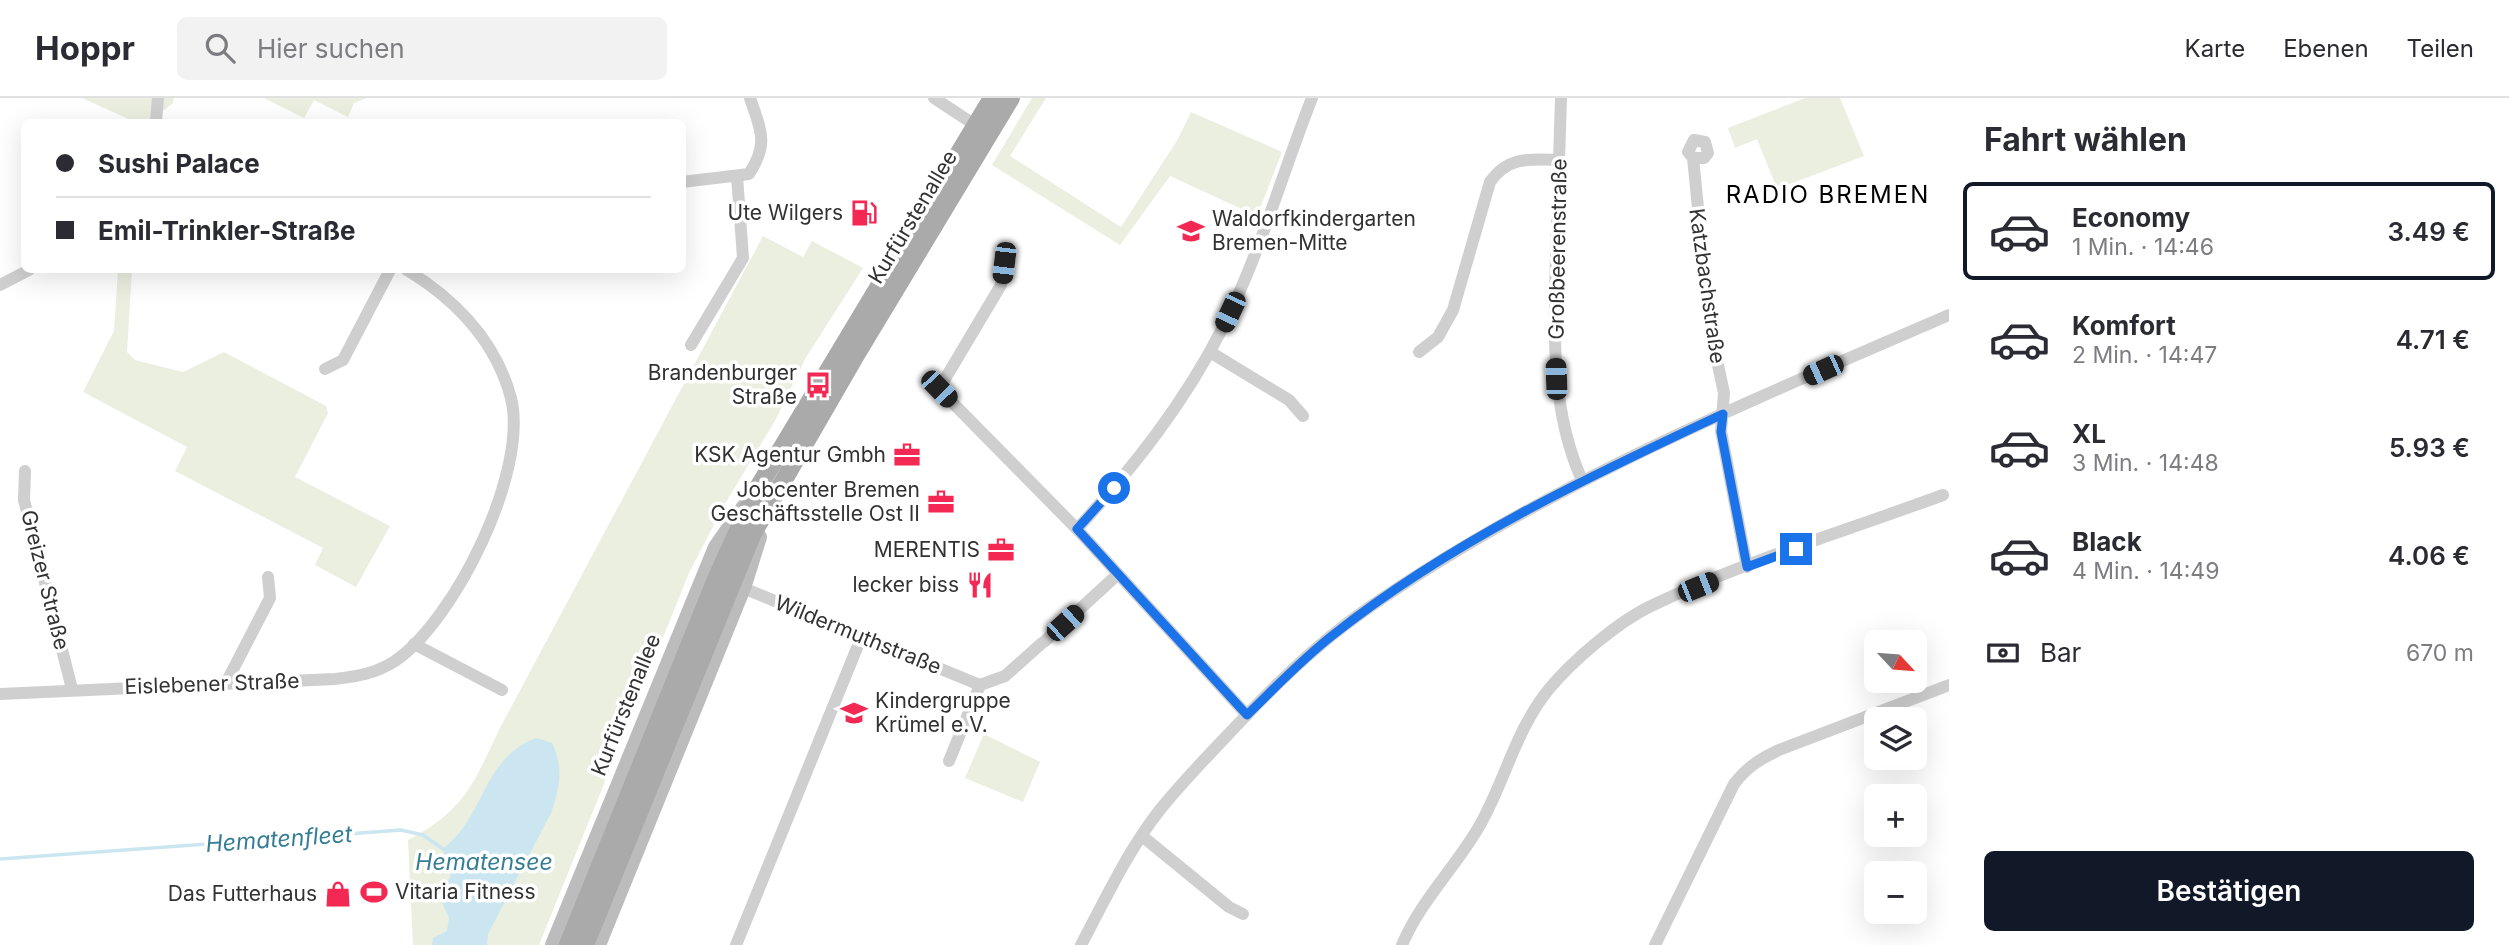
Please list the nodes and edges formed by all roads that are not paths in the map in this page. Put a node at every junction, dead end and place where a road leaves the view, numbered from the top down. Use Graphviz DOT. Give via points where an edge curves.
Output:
graph roads {
  1 [pos="158,98"];
  2 [pos="750,98"];
  3 [pos="934,98"];
  4 [pos="992,98"];
  5 [pos="1011,98"];
  6 [pos="1312,98"];
  7 [pos="1561,98"];
  8 [pos="156,119"];
  9 [pos="975,125"];
  10 [pos="1693,158"];
  11 [pos="1559,160"];
  12 [pos="737,176"];
  13 [pos="686,182"];
  14 [pos="1004,263"];
  15 [pos="23,273"];
  16 [pos="388,273"];
  17 [pos="411,273"];
  18 [pos="0,285"];
  19 [pos="1949,315"];
  20 [pos="691,345"];
  21 [pos="1210,352"];
  22 [pos="1419,352"];
  23 [pos="325,369"];
  24 [pos="1723,414"];
  25 [pos="1303,416"];
  26 [pos="25,471"];
  27 [pos="1582,480"];
  28 [pos="757,491"];
  29 [pos="1943,495"];
  30 [pos="769,505"];
  31 [pos="1077,529"];
  32 [pos="1747,567"];
  33 [pos="1117,575"];
  34 [pos="268,578"];
  35 [pos="743,588"];
  36 [pos="861,638"];
  37 [pos="414,644"];
  38 [pos="226,683"];
  39 [pos="980,685"];
  40 [pos="1949,685"];
  41 [pos="72,689"];
  42 [pos="502,690"];
  43 [pos="0,694"];
  44 [pos="1247,715"];
  45 [pos="949,761"];
  46 [pos="1142,836"];
  47 [pos="609,864"];
  48 [pos="1243,914"];
  49 [pos="553,945"];
  50 [pos="568,945"];
  51 [pos="585,945"];
  52 [pos="598,945"];
  53 [pos="736,945"];
  54 [pos="1081,945"];
  55 [pos="1402,945"];
  56 [pos="1655,945"];
  1 -- 8 [label="street"];
  2 -- 12 [label="street" via="763,135 761,156 749,174"];
  3 -- 9 [label="street"];
  4 -- 9 [label="main road, Kurfürstenallee"];
  5 -- 30 [label="main road, Kurfürstenallee"];
  6 -- 21 [label="street" via="1253,258"];
  7 -- 11 [label="street, Großbeerenstraße"];
  9 -- 28 [label="main road, Kurfürstenallee"];
  10 -- 24 [label="street, Katzbachstraße"];
  11 -- 22 [label="street" via="1524,158 1497,171 1452,310 1438,337"];
  11 -- 27 [label="street, Großbeerenstraße" via="1558,402 1570,455"];
  12 -- 13 [label="street"];
  12 -- 20 [label="street" via="743,258"];
  14 -- 31 [label="street" via="1001,285 939,389"];
  15 -- 18 [label="street"];
  16 -- 23 [label="street" via="343,360"];
  17 -- 37 [label="street, Eislebener Straße" via="450,302 486,341 505,380 513,418 503,480 488,531 456,593"];
  19 -- 24 [label="street"];
  21 -- 25 [label="street" via="1289,400"];
  21 -- 31 [label="street" via="1155,438"];
  24 -- 27 [label="street"];
  24 -- 32 [label="street, Katzbachstraße" via="1721,432"];
  26 -- 41 [label="street, Greizer Straße" via="24,500"];
  27 -- 44 [label="street" via="1452,554 1364,611"];
  28 -- 47 [label="main road, Kurfürstenallee" via="717,577"];
  28 -- 49 [label="main road, Kurfürstenallee" via="716,547"];
  29 -- 32 [label="street"];
  30 -- 35 [label="main road, Kurfürstenallee"];
  30 -- 47 [label="main road, Kurfürstenallee" via="724,597"];
  31 -- 33 [label="street"];
  32 -- 55 [label="street" via="1649,607 1590,648 1549,689 1525,725 1482,822 1423,905"];
  33 -- 39 [label="street" via="1005,676"];
  33 -- 44 [label="street"];
  34 -- 38 [label="street" via="270,598"];
  35 -- 36 [label="street, Wildermuthstraße"];
  35 -- 52 [label="main road, Kurfürstenallee"];
  36 -- 39 [label="street, Wildermuthstraße"];
  36 -- 53 [label="street"];
  37 -- 38 [label="street, Eislebener Straße" via="372,674"];
  37 -- 42 [label="street"];
  38 -- 41 [label="street, Eislebener Straße"];
  39 -- 45 [label="street"];
  40 -- 56 [label="street" via="1779,750 1745,771 1734,784"];
  41 -- 43 [label="street, Eislebener Straße"];
  44 -- 46 [label="street" via="1187,778"];
  46 -- 48 [label="street" via="1228,907"];
  46 -- 54 [label="street"];
  47 -- 50 [label="main road, Kurfürstenallee"];
  47 -- 51 [label="main road, Kurfürstenallee"];
}
